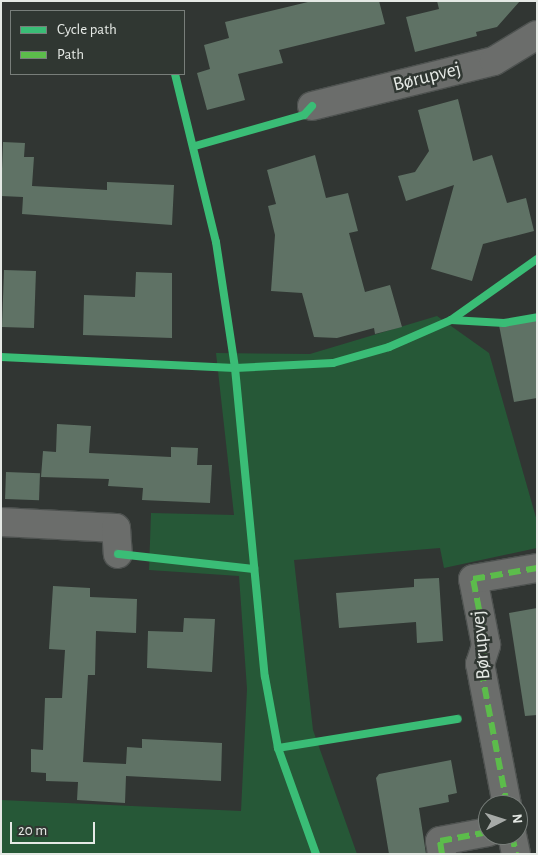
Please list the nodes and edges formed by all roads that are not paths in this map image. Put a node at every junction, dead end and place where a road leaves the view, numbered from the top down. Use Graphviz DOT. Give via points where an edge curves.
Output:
graph roads {
  1 [pos="537,35"];
  2 [pos="312,106"];
  3 [pos="1,522"];
  4 [pos="118,554"];
  5 [pos="537,568"];
  6 [pos="505,795"];
  7 [pos="478,834"];
  8 [pos="442,854"];
  1 -- 2 [label="street, Børupvej" via="494,61"];
  3 -- 4 [label="street" via="116,528"];
  5 -- 6 [label="street, Børupvej" via="473,579 486,645 480,664"];
  7 -- 8 [label="street" via="440,841"];
}
